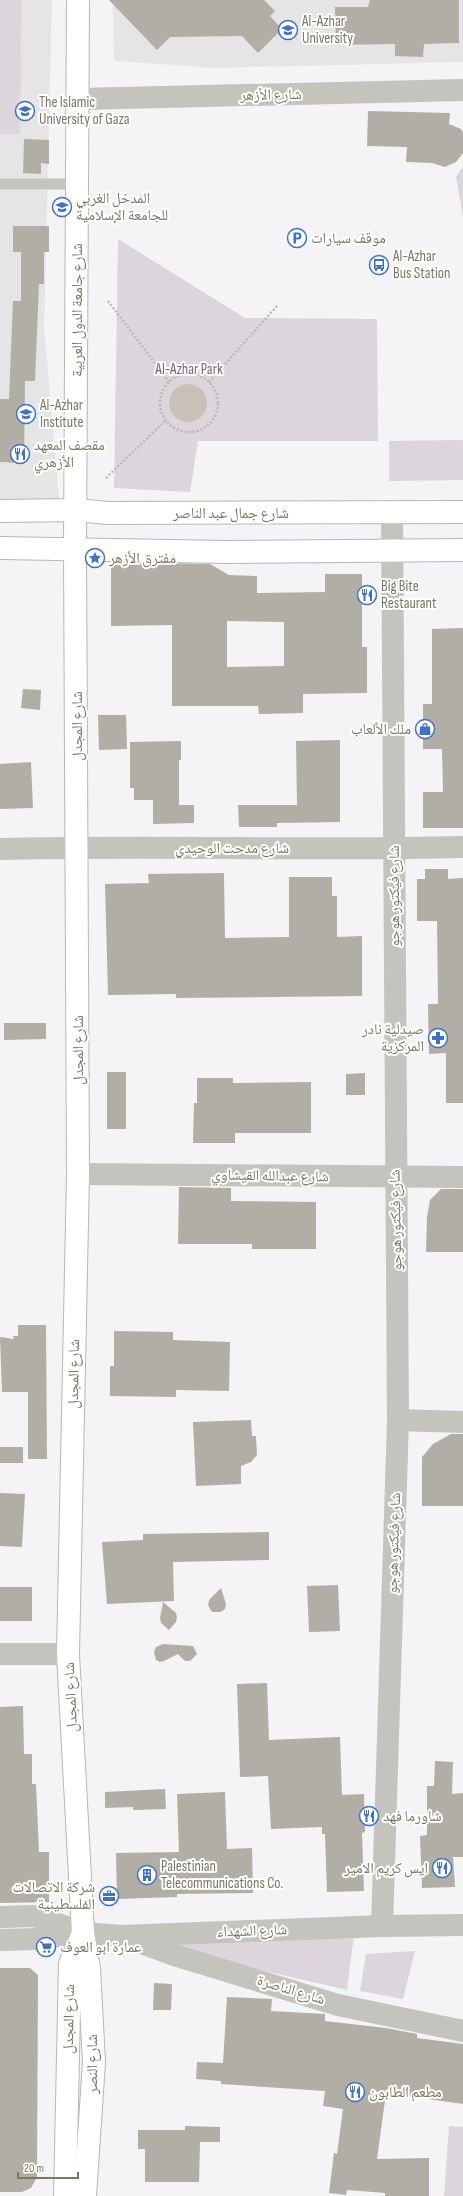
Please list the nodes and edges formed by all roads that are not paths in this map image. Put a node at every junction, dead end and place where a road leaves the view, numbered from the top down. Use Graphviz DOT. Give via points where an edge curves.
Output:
graph roads {
  1 [pos="78,0"];
  2 [pos="463,90"];
  3 [pos="79,99"];
  4 [pos="0,184"];
  5 [pos="77,184"];
  6 [pos="0,510"];
  7 [pos="77,510"];
  8 [pos="463,512"];
  9 [pos="392,513"];
  10 [pos="0,548"];
  11 [pos="75,548"];
  12 [pos="392,549"];
  13 [pos="463,550"];
  14 [pos="78,847"];
  15 [pos="463,847"];
  16 [pos="394,848"];
  17 [pos="0,849"];
  18 [pos="78,1174"];
  19 [pos="396,1177"];
  20 [pos="463,1177"];
  21 [pos="398,1420"];
  22 [pos="463,1422"];
  23 [pos="0,1654"];
  24 [pos="68,1654"];
  25 [pos="0,1917"];
  26 [pos="463,1925"];
  27 [pos="382,1926"];
  28 [pos="83,1933"];
  29 [pos="122,1936"];
  30 [pos="0,1940"];
  31 [pos="463,2031"];
  32 [pos="65,2196"];
  33 [pos="86,2196"];
  1 -- 3 [label="main road, شارع جامعة الدول العربية"];
  2 -- 3 [label="street, شارع الأزهر"];
  3 -- 5 [label="main road, شارع جامعة الدول العربية"];
  4 -- 5 [label="lane"];
  5 -- 7 [label="main road, شارع جامعة الدول العربية"];
  6 -- 7 [label="main road, شارع جمال عبد الناصر"];
  7 -- 9 [label="main road, شارع جمال عبد الناصر" via="108,513"];
  7 -- 11 [label="main road, شارع جامعة الدول العربية"];
  8 -- 9 [label="main road, شارع جمال عبد الناصر"];
  9 -- 12 [label="street, شارع فيكتور هوجو"];
  10 -- 11 [label="main road"];
  11 -- 12 [label="main road" via="226,552"];
  11 -- 14 [label="main road, شارع المجدل"];
  12 -- 13 [label="main road"];
  12 -- 16 [label="street, شارع فيكتور هوجو"];
  14 -- 16 [label="street, شارع مدحت الوحيدي"];
  14 -- 17 [label="street, شارع مدحت الوحيدي"];
  14 -- 18 [label="main road, شارع المجدل"];
  15 -- 16 [label="street, شارع مدحت الوحيدي"];
  16 -- 19 [label="street, شارع فيكتور هوجو"];
  18 -- 19 [label="street, شارع عبدالله القيشاوي"];
  18 -- 24 [label="main road, شارع المجدل"];
  19 -- 20 [label="street, شارع عبدالله القيشاوي"];
  19 -- 21 [label="street, شارع فيكتور هوجو"];
  21 -- 22 [label="street"];
  21 -- 27 [label="street, شارع فيكتور هوجو"];
  23 -- 24 [label="street"];
  24 -- 28 [label="main road, شارع المجدل"];
  25 -- 28 [label="street" via="36,1916"];
  26 -- 27 [label="street, شارع الشهداء"];
  27 -- 29 [label="street, شارع الشهداء"];
  28 -- 29 [label="street"];
  28 -- 30 [label="street" via="36,1939"];
  28 -- 32 [label="main road, شارع المجدل" via="70,1964"];
  28 -- 33 [label="main road, شارع النصر" via="89,1968 94,2062"];
  29 -- 31 [label="street, شارع الناصرة" via="174,1955 338,2005"];
}
